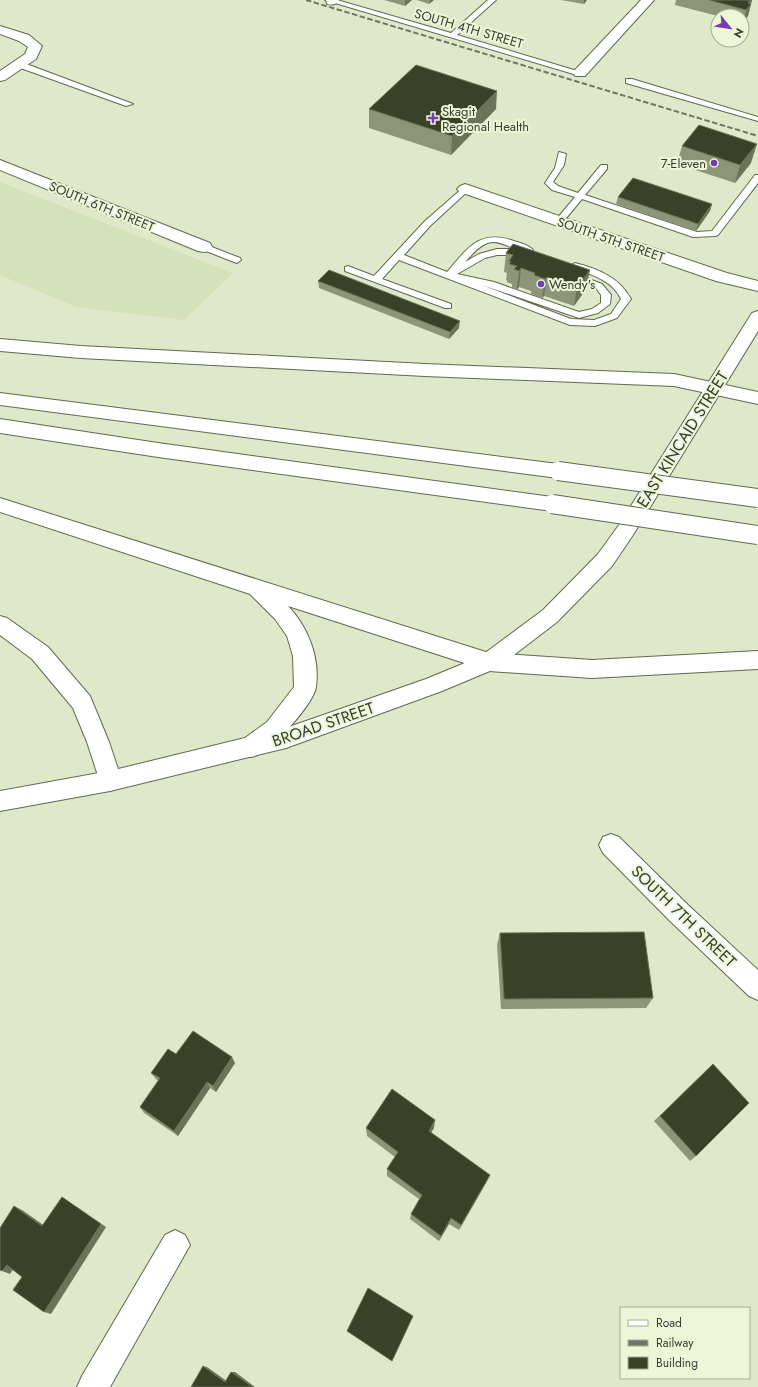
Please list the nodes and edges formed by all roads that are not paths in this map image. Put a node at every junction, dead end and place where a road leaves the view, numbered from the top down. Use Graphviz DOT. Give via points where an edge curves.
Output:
graph roads {
  1 [pos="331,0"];
  2 [pos="492,0"];
  3 [pos="648,0"];
  4 [pos="0,30"];
  5 [pos="452,36"];
  6 [pos="18,64"];
  7 [pos="580,73"];
  8 [pos="0,77"];
  9 [pos="629,81"];
  10 [pos="129,104"];
  11 [pos="758,119"];
  12 [pos="562,154"];
  13 [pos="0,165"];
  14 [pos="604,167"];
  15 [pos="758,177"];
  16 [pos="465,189"];
  17 [pos="580,196"];
  18 [pos="559,221"];
  19 [pos="204,247"];
  20 [pos="398,256"];
  21 [pos="236,260"];
  22 [pos="348,269"];
  23 [pos="449,275"];
  24 [pos="376,280"];
  25 [pos="758,286"];
  26 [pos="448,306"];
  27 [pos="758,317"];
  28 [pos="0,345"];
  29 [pos="715,387"];
  30 [pos="758,398"];
  31 [pos="0,399"];
  32 [pos="0,426"];
  33 [pos="758,498"];
  34 [pos="0,505"];
  35 [pos="758,534"];
  36 [pos="605,560"];
  37 [pos="257,588"];
  38 [pos="0,624"];
  39 [pos="758,660"];
  40 [pos="489,662"];
  41 [pos="250,747"];
  42 [pos="110,781"];
  43 [pos="0,800"];
  44 [pos="611,845"];
  45 [pos="758,987"];
  46 [pos="175,1244"];
  47 [pos="93,1387"];
  1 -- 5 [label="lane, SOUTH 4TH STREET"];
  2 -- 5 [label="lane"];
  3 -- 7 [label="main road"];
  4 -- 6 [label="main road" via="24,38 35,46 31,56"];
  5 -- 7 [label="lane, SOUTH 4TH STREET"];
  6 -- 8 [label="main road"];
  6 -- 10 [label="lane"];
  9 -- 11 [label="lane"];
  12 -- 17 [label="lane" via="561,167 549,183 555,188"];
  13 -- 19 [label="main road, SOUTH 6TH STREET"];
  14 -- 17 [label="lane"];
  15 -- 17 [label="lane" via="714,233 706,235"];
  16 -- 18 [label="main road, SOUTH 5TH STREET"];
  16 -- 20 [label="lane" via="428,222"];
  17 -- 18 [label="lane"];
  18 -- 25 [label="main road, SOUTH 5TH STREET" via="722,277"];
  19 -- 21 [label="lane"];
  20 -- 23 [label="lane"];
  20 -- 24 [label="lane"];
  22 -- 24 [label="lane"];
  23 -- 23 [label="lane" via="491,284 579,315 595,311 605,304 606,295 599,286 512,252 482,256"];
  23 -- 23 [label="lane" via="570,322 595,323 614,316 626,299 622,288 603,276 510,243 489,239 474,247"];
  24 -- 26 [label="lane"];
  27 -- 29 [label="main road, EAST KINCAID STREET"];
  28 -- 29 [label="main road" via="425,370 674,380"];
  29 -- 30 [label="main road"];
  29 -- 36 [label="main road, EAST KINCAID STREET"];
  31 -- 33 [label="main road, bridge"];
  32 -- 35 [label="main road, bridge"];
  34 -- 37 [label="main road"];
  36 -- 40 [label="main road, BROAD STREET" via="550,616"];
  37 -- 40 [label="main road"];
  37 -- 41 [label="main road" via="282,613 297,633 304,656 305,688 275,729"];
  38 -- 42 [label="main road" via="40,652 82,703"];
  39 -- 40 [label="main road" via="592,669"];
  40 -- 41 [label="main road, BROAD STREET" via="434,685 286,738"];
  41 -- 42 [label="main road, BROAD STREET"];
  42 -- 43 [label="main road, BROAD STREET"];
  44 -- 45 [label="main road, SOUTH 7TH STREET"];
  46 -- 47 [label="main road"];
}
